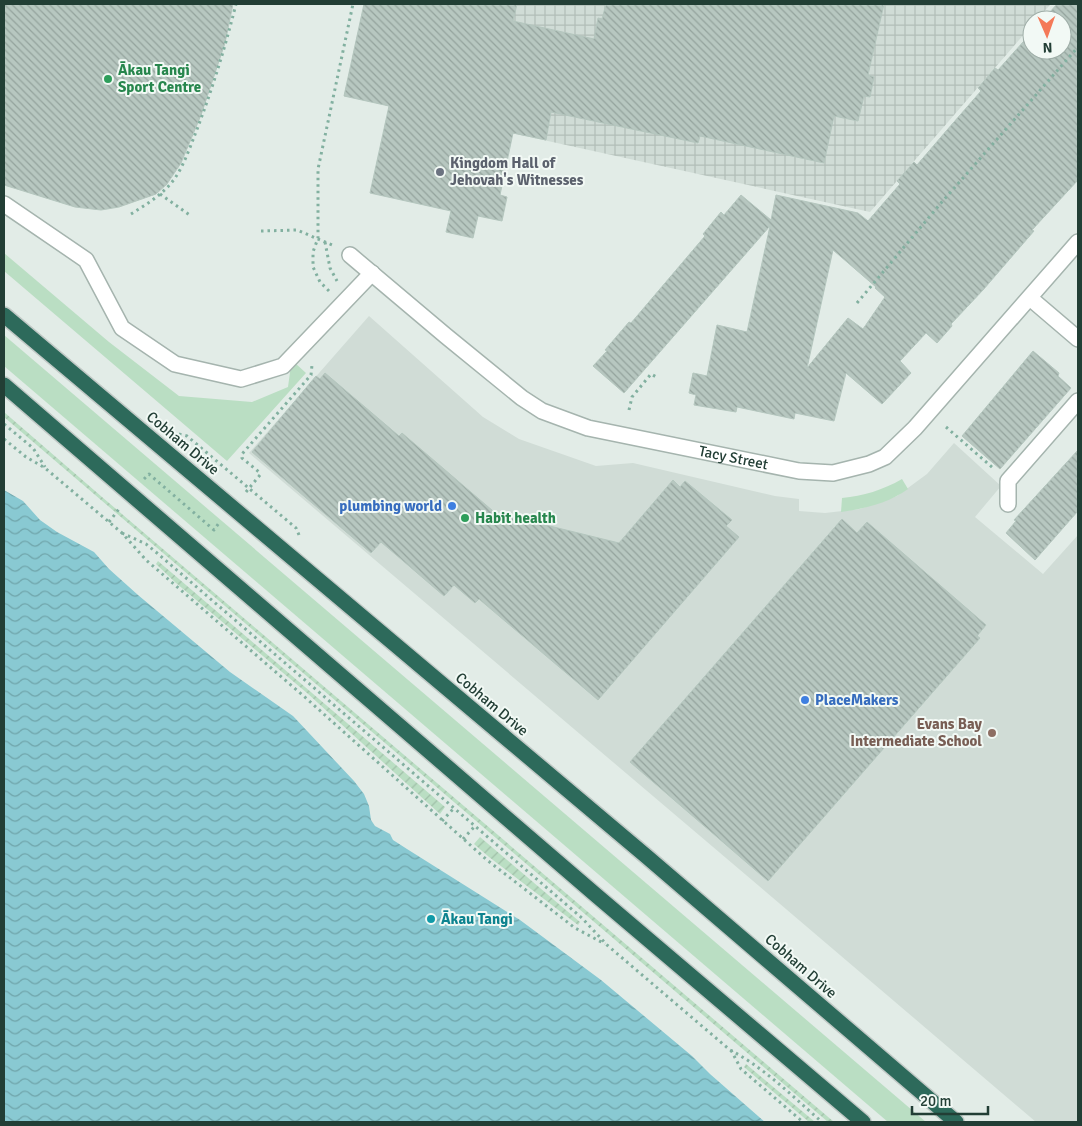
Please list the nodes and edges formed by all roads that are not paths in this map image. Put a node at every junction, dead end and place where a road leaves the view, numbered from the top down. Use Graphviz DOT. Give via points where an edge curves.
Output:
graph roads {
  1 [pos="4,204"];
  2 [pos="1078,242"];
  3 [pos="350,254"];
  4 [pos="372,273"];
  5 [pos="1030,298"];
  6 [pos="4,315"];
  7 [pos="1078,339"];
  8 [pos="4,385"];
  9 [pos="1078,401"];
  10 [pos="1008,504"];
  11 [pos="863,1122"];
  12 [pos="956,1122"];
  1 -- 4 [label="street" via="86,260 122,328 175,364 241,379 283,366"];
  2 -- 5 [label="street, Tacy Street"];
  3 -- 4 [label="street, Tacy Street"];
  4 -- 5 [label="street, Tacy Street" via="522,398 542,411 588,428 818,473 850,470 885,457 915,428"];
  5 -- 7 [label="street"];
  6 -- 12 [label="highway, Cobham Drive" via="639,850"];
  8 -- 11 [label="highway"];
  9 -- 10 [label="street" via="1008,481"];
}
